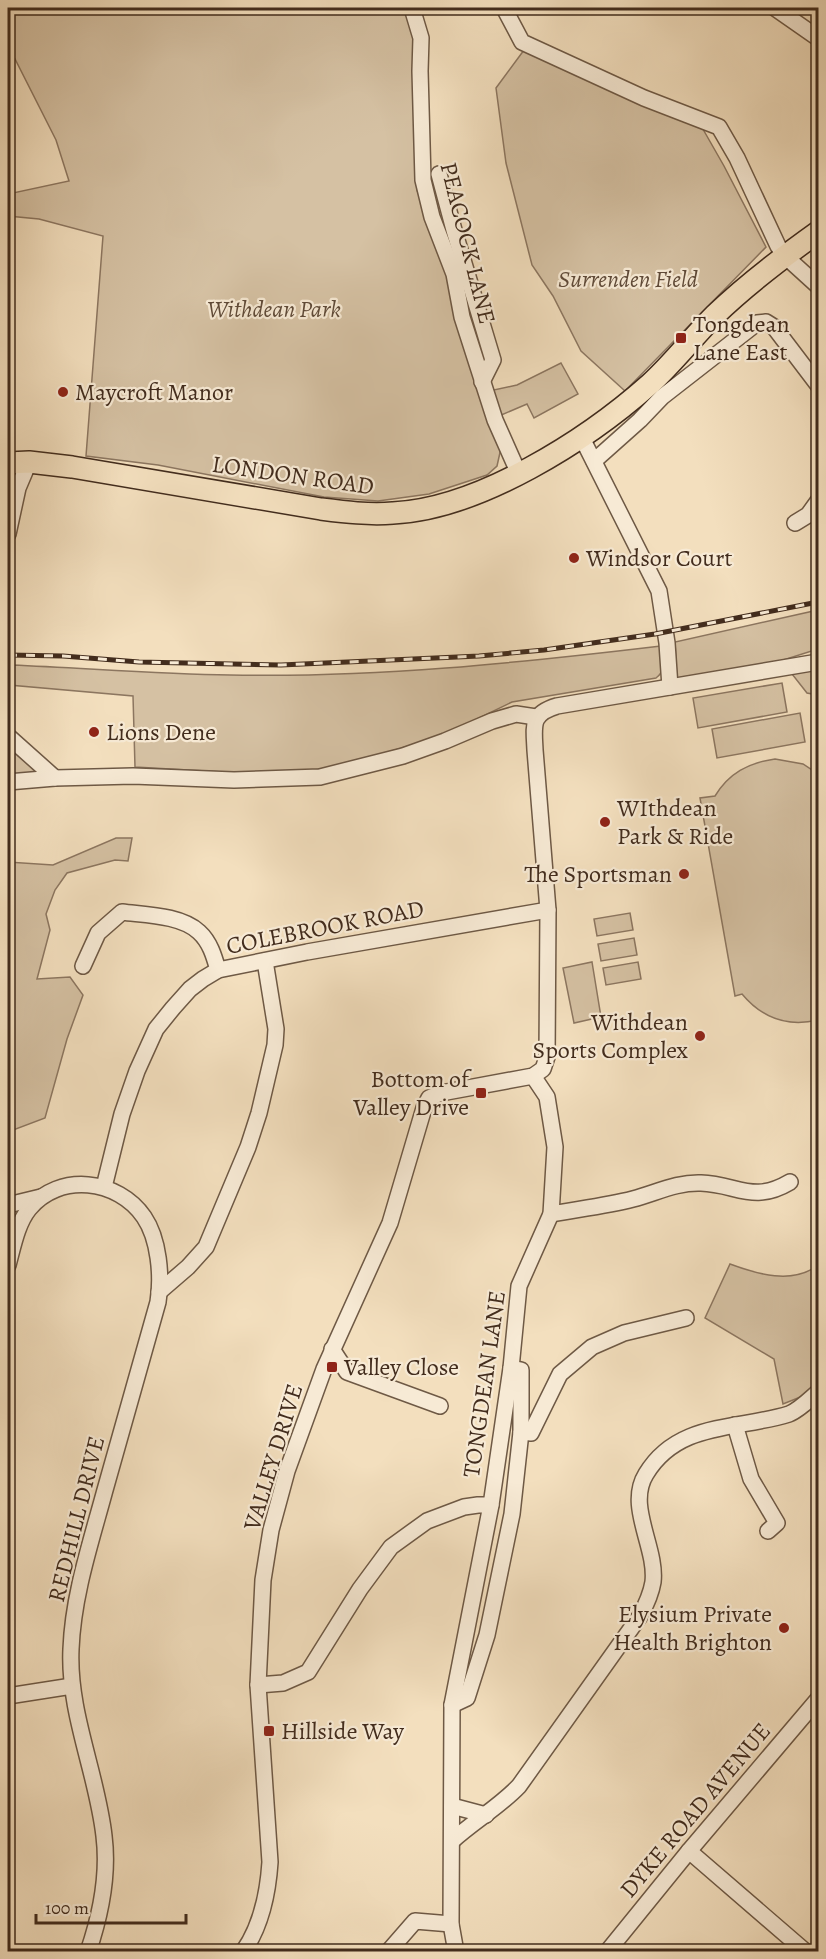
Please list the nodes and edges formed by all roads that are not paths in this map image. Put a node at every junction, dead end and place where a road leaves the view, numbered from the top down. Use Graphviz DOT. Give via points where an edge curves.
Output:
graph roads {
  1 [pos="412,8"];
  2 [pos="504,8"];
  3 [pos="775,8"];
  4 [pos="819,38"];
  5 [pos="440,174"];
  6 [pos="819,232"];
  7 [pos="785,256"];
  8 [pos="819,286"];
  9 [pos="482,382"];
  10 [pos="819,385"];
  11 [pos="582,438"];
  12 [pos="13,460"];
  13 [pos="594,461"];
  14 [pos="519,474"];
  15 [pos="819,501"];
  16 [pos="795,523"];
  17 [pos="8,534"];
  18 [pos="819,662"];
  19 [pos="668,688"];
  20 [pos="536,717"];
  21 [pos="8,736"];
  22 [pos="55,778"];
  23 [pos="8,782"];
  24 [pos="548,910"];
  25 [pos="265,961"];
  26 [pos="82,966"];
  27 [pos="218,970"];
  28 [pos="533,1076"];
  29 [pos="790,1182"];
  30 [pos="104,1187"];
  31 [pos="41,1197"];
  32 [pos="8,1207"];
  33 [pos="550,1214"];
  34 [pos="21,1223"];
  35 [pos="8,1265"];
  36 [pos="159,1292"];
  37 [pos="686,1318"];
  38 [pos="332,1349"];
  39 [pos="511,1368"];
  40 [pos="347,1372"];
  41 [pos="319,1382"];
  42 [pos="819,1392"];
  43 [pos="440,1406"];
  44 [pos="735,1425"];
  45 [pos="521,1432"];
  46 [pos="491,1506"];
  47 [pos="777,1523"];
  48 [pos="258,1685"];
  49 [pos="72,1686"];
  50 [pos="8,1696"];
  51 [pos="819,1699"];
  52 [pos="452,1705"];
  53 [pos="452,1806"];
  54 [pos="486,1815"];
  55 [pos="452,1841"];
  56 [pos="689,1851"];
  57 [pos="452,1924"];
  58 [pos="88,1952"];
  59 [pos="243,1952"];
  60 [pos="388,1952"];
  61 [pos="456,1952"];
  62 [pos="608,1952"];
  63 [pos="806,1952"];
  1 -- 9 [label="street, PEACOCK LANE" via="421,38 423,180 432,217 454,274 462,317"];
  2 -- 7 [label="street" via="522,42 644,98 719,127"];
  3 -- 4 [label="street"];
  5 -- 9 [label="street, PEACOCK LANE" via="493,360"];
  6 -- 7 [label="highway, LONDON ROAD"];
  7 -- 8 [label="street"];
  7 -- 11 [label="highway, LONDON ROAD" via="716,314 650,383"];
  9 -- 14 [label="street, PEACOCK LANE"];
  10 -- 13 [label="street" via="774,327 757,322 662,397"];
  11 -- 13 [label="street"];
  11 -- 14 [label="highway, LONDON ROAD"];
  12 -- 14 [label="highway, LONDON ROAD" via="362,514 428,508"];
  12 -- 17 [label="street" via="18,488"];
  13 -- 19 [label="street" via="659,591 668,643"];
  15 -- 16 [label="street"];
  18 -- 19 [label="street"];
  19 -- 20 [label="street" via="556,706"];
  20 -- 22 [label="street" via="516,714 403,756 320,777"];
  20 -- 24 [label="street" via="535,750"];
  21 -- 22 [label="street"];
  22 -- 23 [label="street"];
  24 -- 25 [label="street, COLEBROOK ROAD"];
  24 -- 28 [label="street" via="547,1058 543,1069"];
  25 -- 27 [label="street, COLEBROOK ROAD"];
  25 -- 36 [label="street" via="276,1029 259,1113 206,1246"];
  26 -- 27 [label="street" via="98,933 122,912 171,919 190,926 206,940"];
  27 -- 30 [label="street, COLEBROOK ROAD" via="190,989 156,1029 122,1114"];
  28 -- 33 [label="street, TONGDEAN LANE" via="547,1097 555,1147"];
  28 -- 38 [label="street, VALLEY DRIVE" via="429,1098 390,1223"];
  29 -- 33 [label="street" via="776,1191 752,1194 702,1183 681,1184 632,1199"];
  30 -- 31 [label="street, REDHILL DRIVE" via="78,1184 56,1188"];
  30 -- 36 [label="street, REDHILL DRIVE" via="117,1192 144,1218 153,1239"];
  31 -- 32 [label="street, REDHILL DRIVE"];
  31 -- 34 [label="street"];
  32 -- 34 [label="street"];
  33 -- 39 [label="street, TONGDEAN LANE" via="519,1286"];
  34 -- 35 [label="street"];
  36 -- 49 [label="street, REDHILL DRIVE" via="73,1616"];
  37 -- 45 [label="street" via="624,1333 592,1347 560,1374 531,1433"];
  38 -- 40 [label="street"];
  38 -- 41 [label="street, VALLEY DRIVE"];
  39 -- 45 [label="street" via="520,1370"];
  39 -- 46 [label="street, TONGDEAN LANE"];
  40 -- 41 [label="street"];
  40 -- 43 [label="street"];
  41 -- 48 [label="street, VALLEY DRIVE" via="287,1471 272,1530 263,1580"];
  42 -- 44 [label="street" via="791,1413"];
  44 -- 47 [label="street" via="751,1479"];
  44 -- 54 [label="street" via="685,1438 654,1461 643,1479 639,1503 652,1559 649,1598 519,1786"];
  45 -- 52 [label="street" via="512,1514 487,1635 466,1698"];
  46 -- 48 [label="street" via="464,1507 427,1521 390,1547 308,1672 283,1683"];
  46 -- 52 [label="street, TONGDEAN LANE"];
  48 -- 59 [label="street, VALLEY DRIVE" via="269,1888 262,1914"];
  49 -- 50 [label="street"];
  49 -- 58 [label="street, REDHILL DRIVE" via="105,1837 102,1904"];
  51 -- 56 [label="street, DYKE ROAD AVENUE"];
  52 -- 53 [label="street, TONGDEAN LANE"];
  53 -- 54 [label="street"];
  53 -- 55 [label="street, TONGDEAN LANE"];
  54 -- 55 [label="street"];
  55 -- 57 [label="street, TONGDEAN LANE"];
  56 -- 62 [label="street, DYKE ROAD AVENUE"];
  56 -- 63 [label="street"];
  57 -- 60 [label="street" via="415,1921"];
  57 -- 61 [label="street, TONGDEAN LANE"];
}
